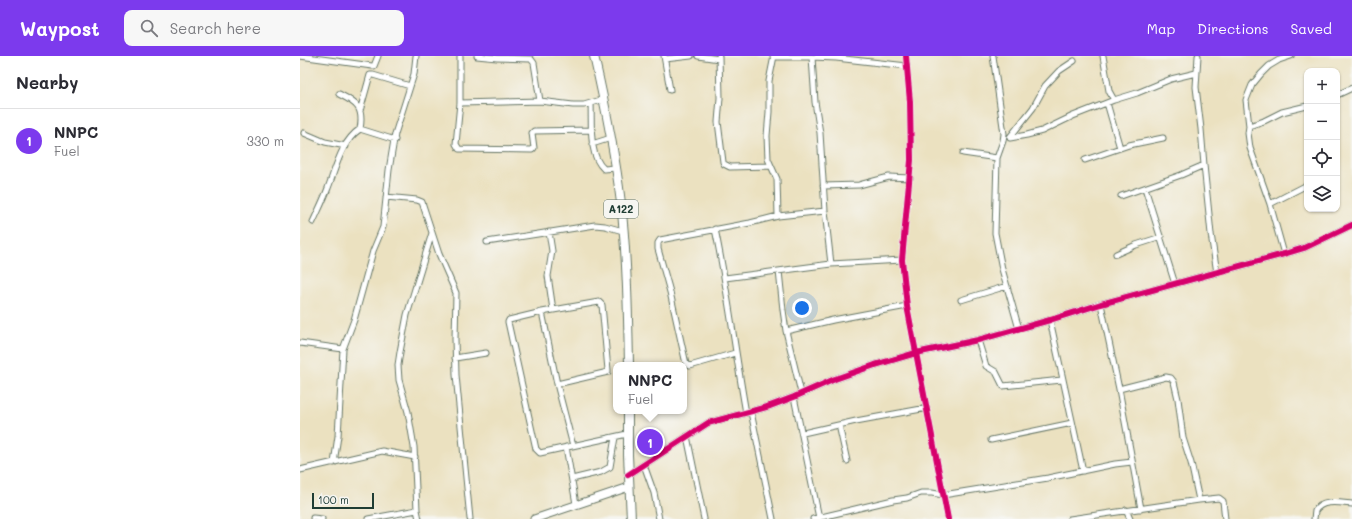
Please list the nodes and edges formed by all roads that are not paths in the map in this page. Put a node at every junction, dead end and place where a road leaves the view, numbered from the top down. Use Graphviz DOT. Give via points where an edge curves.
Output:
graph roads {
  1 [pos="300,56"];
  2 [pos="378,56"];
  3 [pos="416,56"];
  4 [pos="460,56"];
  5 [pos="477,56"];
  6 [pos="594,56"];
  7 [pos="691,56"];
  8 [pos="698,56"];
  9 [pos="906,56"];
  10 [pos="993,56"];
  11 [pos="1103,56"];
  12 [pos="1198,56"];
  13 [pos="1291,56"];
  14 [pos="774,57"];
  15 [pos="812,57"];
  16 [pos="665,58"];
  17 [pos="719,58"];
  18 [pos="1279,58"];
  19 [pos="1074,61"];
  20 [pos="907,66"];
  21 [pos="1196,73"];
  22 [pos="410,86"];
  23 [pos="1352,88"];
  24 [pos="670,90"];
  25 [pos="339,94"];
  26 [pos="1340,94"];
  27 [pos="604,99"];
  28 [pos="1114,100"];
  29 [pos="540,101"];
  30 [pos="460,103"];
  31 [pos="591,103"];
  32 [pos="1106,103"];
  33 [pos="1304,107"];
  34 [pos="360,111"];
  35 [pos="1249,126"];
  36 [pos="360,129"];
  37 [pos="592,130"];
  38 [pos="304,134"];
  39 [pos="611,138"];
  40 [pos="1010,138"];
  41 [pos="1163,138"];
  42 [pos="395,140"];
  43 [pos="1003,141"];
  44 [pos="592,144"];
  45 [pos="346,146"];
  46 [pos="1120,148"];
  47 [pos="963,153"];
  48 [pos="997,158"];
  49 [pos="1085,160"];
  50 [pos="1204,165"];
  51 [pos="770,166"];
  52 [pos="616,168"];
  53 [pos="910,178"];
  54 [pos="823,186"];
  55 [pos="1304,187"];
  56 [pos="1145,188"];
  57 [pos="1121,196"];
  58 [pos="386,197"];
  59 [pos="1270,204"];
  60 [pos="825,211"];
  61 [pos="778,216"];
  62 [pos="313,222"];
  63 [pos="1352,225"];
  64 [pos="715,230"];
  65 [pos="623,231"];
  66 [pos="432,232"];
  67 [pos="548,232"];
  68 [pos="1161,237"];
  69 [pos="487,242"];
  70 [pos="1116,254"];
  71 [pos="1284,254"];
  72 [pos="902,260"];
  73 [pos="831,264"];
  74 [pos="779,271"];
  75 [pos="1217,273"];
  76 [pos="725,278"];
  77 [pos="1176,284"];
  78 [pos="1007,286"];
  79 [pos="961,300"];
  80 [pos="1101,304"];
  81 [pos="907,306"];
  82 [pos="554,310"];
  83 [pos="542,312"];
  84 [pos="1050,320"];
  85 [pos="1018,329"];
  86 [pos="786,331"];
  87 [pos="978,340"];
  88 [pos="300,343"];
  89 [pos="343,349"];
  90 [pos="486,353"];
  91 [pos="736,353"];
  92 [pos="916,353"];
  93 [pos="455,358"];
  94 [pos="629,362"];
  95 [pos="686,362"];
  96 [pos="687,364"];
  97 [pos="1062,380"];
  98 [pos="557,384"];
  99 [pos="1119,389"];
  100 [pos="801,393"];
  101 [pos="794,397"];
  102 [pos="927,408"];
  103 [pos="749,412"];
  104 [pos="628,414"];
  105 [pos="1072,423"];
  106 [pos="839,425"];
  107 [pos="803,433"];
  108 [pos="628,434"];
  109 [pos="687,436"];
  110 [pos="615,437"];
  111 [pos="991,440"];
  112 [pos="573,446"];
  113 [pos="566,447"];
  114 [pos="415,457"];
  115 [pos="847,461"];
  116 [pos="1132,462"];
  117 [pos="334,463"];
  118 [pos="644,466"];
  119 [pos="300,470"];
  120 [pos="1083,471"];
  121 [pos="628,475"];
  122 [pos="572,479"];
  123 [pos="629,487"];
  124 [pos="943,495"];
  125 [pos="1199,500"];
  126 [pos="576,504"];
  127 [pos="1352,504"];
  128 [pos="1141,508"];
  129 [pos="417,510"];
  130 [pos="1126,510"];
  131 [pos="313,518"];
  132 [pos="816,518"];
  133 [pos="322,519"];
  134 [pos="368,519"];
  135 [pos="419,519"];
  136 [pos="470,519"];
  137 [pos="534,519"];
  138 [pos="631,519"];
  139 [pos="659,519"];
  140 [pos="704,519"];
  141 [pos="773,519"];
  142 [pos="948,519"];
  143 [pos="1070,519"];
  144 [pos="1130,519"];
  145 [pos="1225,519"];
  146 [pos="1314,519"];
  1 -- 2 [label="street" via="374,66"];
  3 -- 22 [label="street"];
  4 -- 30 [label="street"];
  5 -- 29 [label="street" via="531,59 534,63"];
  6 -- 27 [label="highway, A122"];
  7 -- 16 [label="street"];
  8 -- 17 [label="street"];
  9 -- 20 [label="street"];
  10 -- 43 [label="street"];
  11 -- 28 [label="street" via="1109,91"];
  12 -- 21 [label="street"];
  13 -- 18 [label="street"];
  14 -- 15 [label="street"];
  14 -- 51 [label="street" via="769,81 767,136"];
  15 -- 20 [label="street"];
  15 -- 54 [label="street"];
  16 -- 24 [label="street"];
  17 -- 51 [label="street" via="718,122 722,162 727,166"];
  18 -- 35 [label="street" via="1260,74 1248,93 1246,108"];
  19 -- 40 [label="street" via="1059,71 1045,86 1033,108"];
  20 -- 53 [label="street" via="911,131"];
  21 -- 28 [label="street" via="1171,79"];
  21 -- 50 [label="street"];
  22 -- 34 [label="street" via="370,75"];
  22 -- 42 [label="street"];
  23 -- 26 [label="street"];
  25 -- 34 [label="street" via="350,100"];
  27 -- 31 [label="street"];
  27 -- 39 [label="highway, A122"];
  28 -- 32 [label="street"];
  29 -- 30 [label="street"];
  29 -- 31 [label="street" via="573,105"];
  30 -- 37 [label="street" via="456,144 459,149 532,150 534,131"];
  31 -- 37 [label="street"];
  32 -- 40 [label="street" via="1042,131"];
  32 -- 46 [label="street"];
  33 -- 35 [label="street" via="1282,112"];
  34 -- 36 [label="street"];
  35 -- 59 [label="street" via="1250,148"];
  36 -- 42 [label="street"];
  36 -- 45 [label="street"];
  37 -- 44 [label="street"];
  38 -- 45 [label="street"];
  39 -- 44 [label="street"];
  39 -- 52 [label="highway, A122"];
  40 -- 43 [label="street"];
  41 -- 46 [label="street"];
  42 -- 58 [label="street"];
  43 -- 48 [label="street"];
  44 -- 52 [label="street" via="602,167 606,170"];
  45 -- 62 [label="street"];
  46 -- 49 [label="street"];
  47 -- 48 [label="street"];
  48 -- 78 [label="street" via="995,233"];
  50 -- 56 [label="street"];
  50 -- 75 [label="street"];
  51 -- 61 [label="street" via="777,179"];
  52 -- 65 [label="highway, A122"];
  53 -- 54 [label="street" via="889,177 859,185"];
  53 -- 72 [label="street"];
  54 -- 60 [label="street"];
  55 -- 59 [label="street"];
  56 -- 57 [label="street"];
  56 -- 68 [label="street"];
  58 -- 66 [label="street" via="422,202"];
  58 -- 89 [label="street" via="383,227"];
  59 -- 71 [label="street"];
  60 -- 61 [label="street"];
  60 -- 73 [label="street"];
  61 -- 64 [label="street"];
  63 -- 71 [label="street" via="1304,248"];
  64 -- 76 [label="street"];
  64 -- 95 [label="street" via="663,239 658,243"];
  65 -- 67 [label="street" via="599,225"];
  65 -- 94 [label="highway, A122"];
  66 -- 93 [label="street" via="456,293"];
  66 -- 114 [label="street" via="407,316 398,366 399,380 411,424"];
  67 -- 69 [label="street"];
  67 -- 82 [label="street" via="552,251 548,276"];
  68 -- 70 [label="street"];
  68 -- 77 [label="street"];
  71 -- 75 [label="street"];
  72 -- 73 [label="street"];
  72 -- 81 [label="street"];
  73 -- 74 [label="street"];
  74 -- 76 [label="street"];
  74 -- 86 [label="street"];
  75 -- 77 [label="street"];
  76 -- 91 [label="street"];
  77 -- 80 [label="street"];
  78 -- 79 [label="street"];
  78 -- 85 [label="street"];
  80 -- 84 [label="street"];
  80 -- 99 [label="street"];
  81 -- 86 [label="street"];
  81 -- 92 [label="street"];
  82 -- 83 [label="street"];
  82 -- 98 [label="street" via="600,303 608,370 606,373"];
  83 -- 98 [label="street"];
  83 -- 113 [label="street" via="508,322 536,449 540,453"];
  84 -- 85 [label="street"];
  84 -- 97 [label="street"];
  85 -- 87 [label="street"];
  86 -- 100 [label="street"];
  87 -- 92 [label="street"];
  87 -- 97 [label="street" via="986,366 996,372 1004,386"];
  88 -- 89 [label="street"];
  89 -- 117 [label="street"];
  90 -- 93 [label="street"];
  91 -- 96 [label="street" via="690,366"];
  91 -- 103 [label="street"];
  92 -- 100 [label="street" via="875,365"];
  92 -- 102 [label="street"];
  93 -- 136 [label="street"];
  97 -- 105 [label="street"];
  98 -- 112 [label="street"];
  99 -- 116 [label="street"];
  99 -- 125 [label="street" via="1166,377 1174,382 1183,438 1192,463"];
  100 -- 101 [label="street"];
  101 -- 103 [label="street"];
  101 -- 107 [label="street"];
  102 -- 106 [label="street"];
  102 -- 124 [label="street"];
  103 -- 109 [label="street" via="717,419"];
  103 -- 141 [label="street"];
  104 -- 108 [label="highway"];
  105 -- 111 [label="street"];
  105 -- 120 [label="street"];
  106 -- 107 [label="street"];
  106 -- 115 [label="street"];
  107 -- 132 [label="street"];
  108 -- 110 [label="street"];
  108 -- 121 [label="highway"];
  109 -- 118 [label="street"];
  109 -- 140 [label="street"];
  110 -- 112 [label="street"];
  110 -- 122 [label="street" via="610,467 601,472"];
  112 -- 113 [label="street"];
  113 -- 122 [label="street"];
  114 -- 117 [label="street" via="382,451"];
  114 -- 129 [label="street"];
  116 -- 120 [label="street"];
  116 -- 128 [label="street"];
  117 -- 119 [label="street"];
  118 -- 121 [label="street"];
  118 -- 139 [label="street" via="654,493"];
  120 -- 124 [label="street"];
  121 -- 123 [label="highway"];
  122 -- 126 [label="street"];
  123 -- 126 [label="main road"];
  123 -- 138 [label="highway"];
  124 -- 132 [label="street" via="921,493"];
  124 -- 142 [label="street"];
  125 -- 128 [label="street"];
  125 -- 145 [label="street" via="1221,499"];
  126 -- 137 [label="main road"];
  127 -- 146 [label="street" via="1320,505 1315,510"];
  128 -- 130 [label="street"];
  129 -- 134 [label="street"];
  129 -- 135 [label="street"];
  130 -- 143 [label="street"];
  130 -- 144 [label="street"];
  131 -- 133 [label="street"];
}
